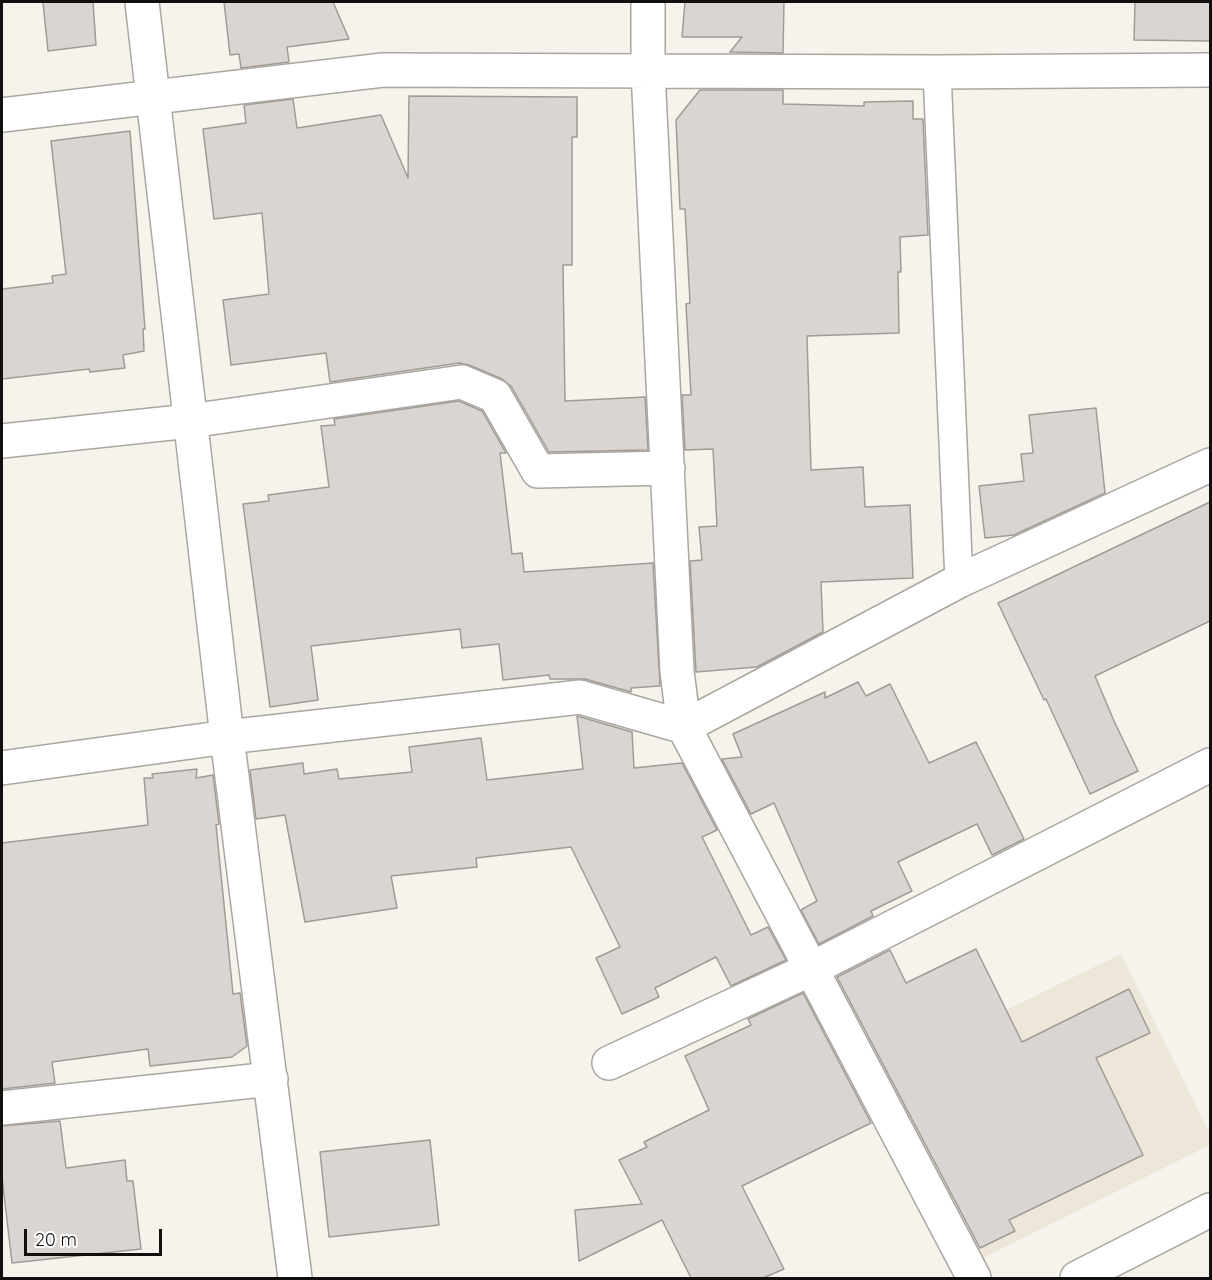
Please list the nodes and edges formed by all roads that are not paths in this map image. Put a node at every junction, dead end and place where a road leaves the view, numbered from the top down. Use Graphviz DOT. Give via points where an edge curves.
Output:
graph roads {
  1 [pos="142,2"];
  2 [pos="648,2"];
  3 [pos="1210,70"];
  4 [pos="648,71"];
  5 [pos="938,72"];
  6 [pos="152,96"];
  7 [pos="2,115"];
  8 [pos="190,421"];
  9 [pos="2,441"];
  10 [pos="1210,465"];
  11 [pos="669,468"];
  12 [pos="959,581"];
  13 [pos="684,727"];
  14 [pos="227,738"];
  15 [pos="1210,765"];
  16 [pos="2,768"];
  17 [pos="811,969"];
  18 [pos="609,1063"];
  19 [pos="271,1079"];
  20 [pos="2,1108"];
  21 [pos="1210,1210"];
  22 [pos="295,1278"];
  23 [pos="974,1278"];
  24 [pos="1077,1278"];
  1 -- 6 [label="street"];
  2 -- 4 [label="street"];
  3 -- 5 [label="street"];
  4 -- 5 [label="street"];
  4 -- 6 [label="street" via="382,70"];
  4 -- 11 [label="street"];
  5 -- 12 [label="lane"];
  6 -- 7 [label="street"];
  6 -- 8 [label="street"];
  8 -- 9 [label="street"];
  8 -- 11 [label="street" via="462,382 495,396 538,471"];
  8 -- 14 [label="street"];
  10 -- 12 [label="street"];
  11 -- 13 [label="street" via="677,671"];
  12 -- 13 [label="street"];
  13 -- 14 [label="street" via="580,697"];
  13 -- 17 [label="street"];
  14 -- 16 [label="street"];
  14 -- 19 [label="street"];
  15 -- 17 [label="street"];
  17 -- 18 [label="street"];
  17 -- 23 [label="street"];
  19 -- 20 [label="street"];
  19 -- 22 [label="street"];
  21 -- 24 [label="street"];
}
